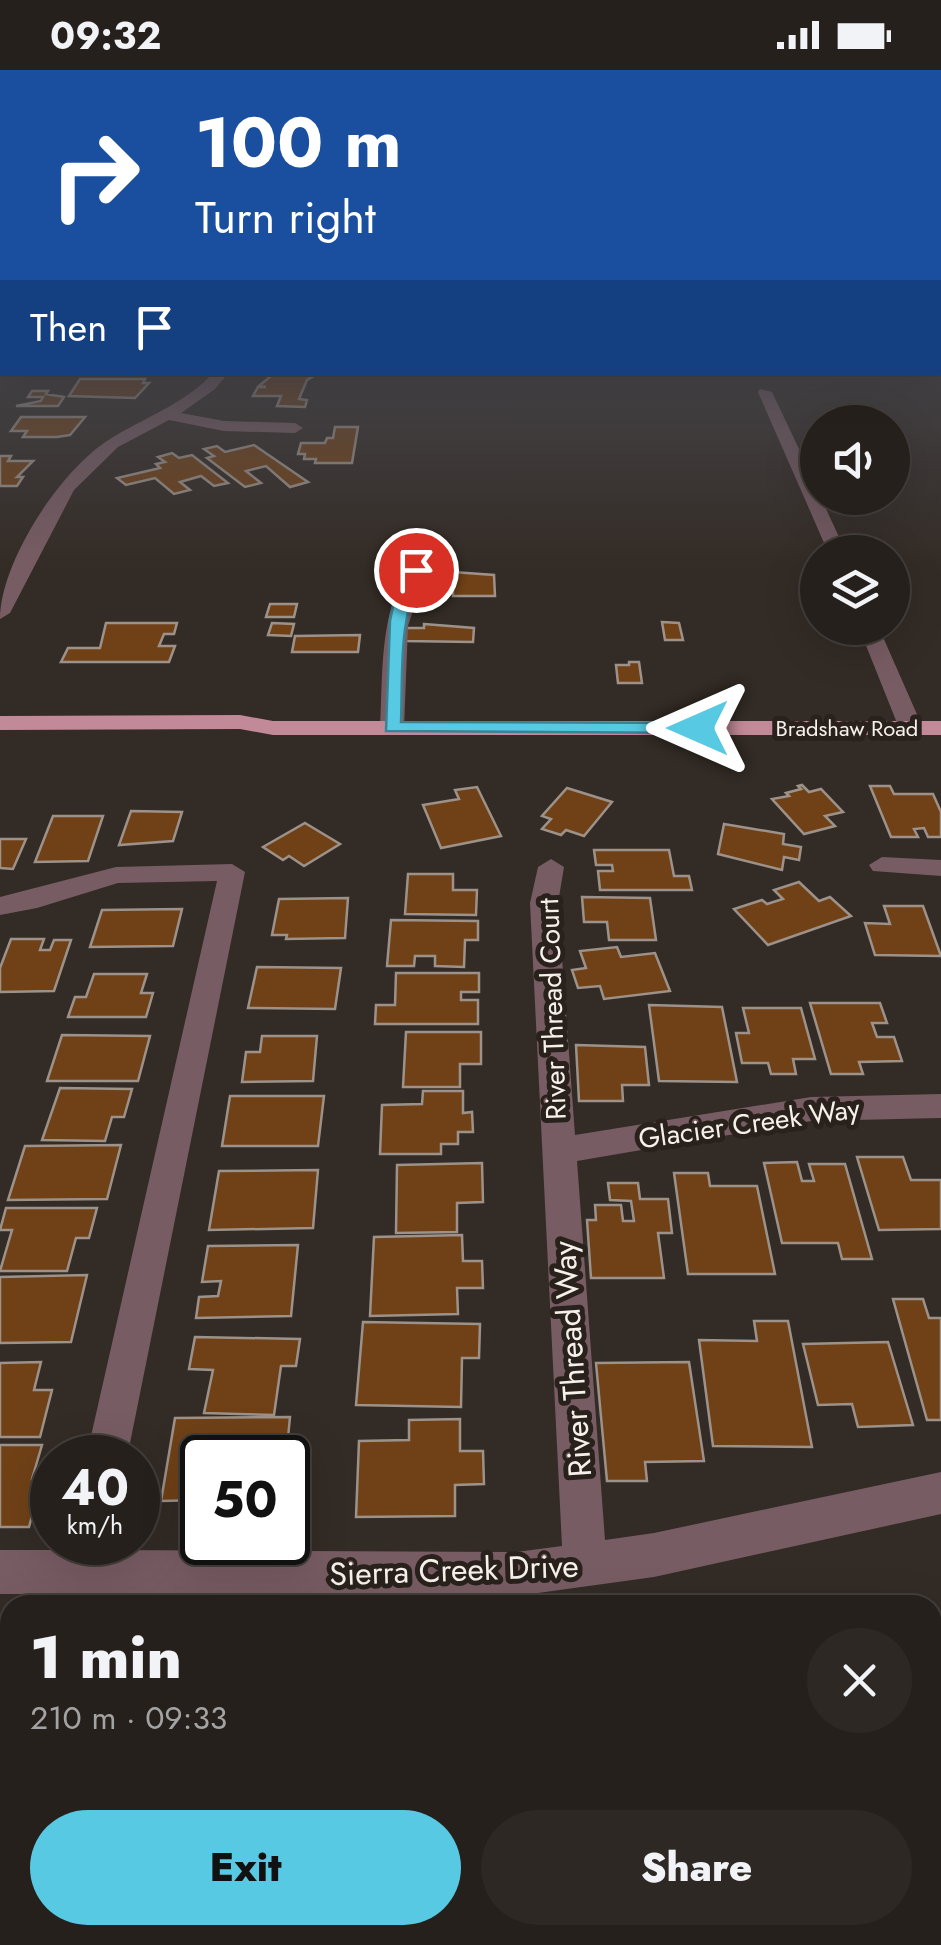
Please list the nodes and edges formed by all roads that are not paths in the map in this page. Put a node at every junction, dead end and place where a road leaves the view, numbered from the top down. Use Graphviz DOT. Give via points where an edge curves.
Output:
graph roads {
  1 [pos="200,394"];
  2 [pos="766,394"];
  3 [pos="164,414"];
  4 [pos="294,428"];
  5 [pos="829,535"];
  6 [pos="416,570"];
  7 [pos="0,614"];
  8 [pos="876,645"];
  9 [pos="0,723"];
  10 [pos="273,728"];
  11 [pos="392,728"];
  12 [pos="911,728"];
  13 [pos="941,728"];
  14 [pos="0,739"];
  15 [pos="882,865"];
  16 [pos="551,867"];
  17 [pos="941,868"];
  18 [pos="0,906"];
  19 [pos="941,1106"];
  20 [pos="558,1151"];
  21 [pos="111,1435"];
  22 [pos="941,1494"];
  23 [pos="585,1567"];
  24 [pos="0,1572"];
  25 [pos="79,1572"];
  1 -- 3 [label="street"];
  2 -- 5 [label="street"];
  3 -- 4 [label="street" via="224,426"];
  3 -- 7 [label="street" via="103,450 80,472"];
  6 -- 11 [label="street" via="398,621"];
  8 -- 12 [label="street"];
  9 -- 10 [label="main road, Bradshaw Road" via="240,722"];
  10 -- 11 [label="main road, Bradshaw Road"];
  10 -- 14 [label="main road, Bradshaw Road" via="235,737"];
  11 -- 12 [label="main road, Bradshaw Road"];
  12 -- 13 [label="main road, Bradshaw Road"];
  15 -- 17 [label="street"];
  16 -- 20 [label="street, River Thread Court" via="544,903"];
  18 -- 21 [label="street" via="116,875 232,872"];
  19 -- 20 [label="street, Glacier Creek Way" via="811,1109"];
  20 -- 23 [label="street, River Thread Way"];
  22 -- 23 [label="street, Sierra Creek Drive"];
  23 -- 25 [label="street, Sierra Creek Drive" via="478,1574"];
  24 -- 25 [label="street, Sierra Creek Drive"];
}
